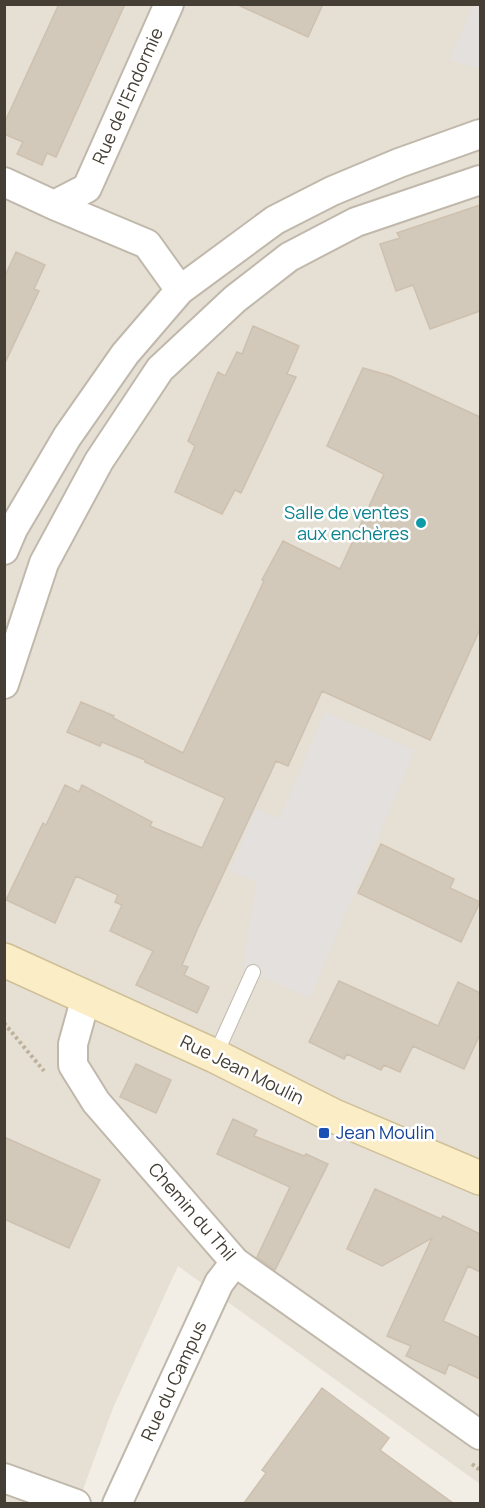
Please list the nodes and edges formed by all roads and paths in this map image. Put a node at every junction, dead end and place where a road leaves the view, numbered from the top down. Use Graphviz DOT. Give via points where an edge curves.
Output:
graph roads {
  1 [pos="168,4"];
  2 [pos="480,134"];
  3 [pos="480,180"];
  4 [pos="4,182"];
  5 [pos="54,205"];
  6 [pos="180,290"];
  7 [pos="4,550"];
  8 [pos="4,684"];
  9 [pos="4,960"];
  10 [pos="253,972"];
  11 [pos="86,997"];
  12 [pos="215,1056"];
  13 [pos="480,1178"];
  14 [pos="235,1262"];
  15 [pos="480,1435"];
  16 [pos="4,1478"];
  17 [pos="76,1503"];
  18 [pos="117,1503"];
  1 -- 5 [label="street, Rue de l'Endormie" via="87,188"];
  2 -- 6 [label="street" via="355,181 275,220"];
  3 -- 8 [label="street" via="356,222 289,257 235,299 160,369 99,461 44,563"];
  4 -- 5 [label="street"];
  5 -- 6 [label="street" via="147,244"];
  6 -- 7 [label="street" via="125,354 67,437"];
  9 -- 11 [label="main road, Rue Jean Moulin"];
  10 -- 12 [label="lane"];
  11 -- 12 [label="main road, Rue Jean Moulin"];
  11 -- 14 [label="street, Chemin du Thil" via="73,1044 73,1065 96,1102"];
  12 -- 13 [label="main road, Rue Jean Moulin" via="334,1116"];
  14 -- 15 [label="street, Chemin du Thil"];
  14 -- 18 [label="street, Rue du Campus" via="219,1283"];
  16 -- 17 [label="street"];
}
